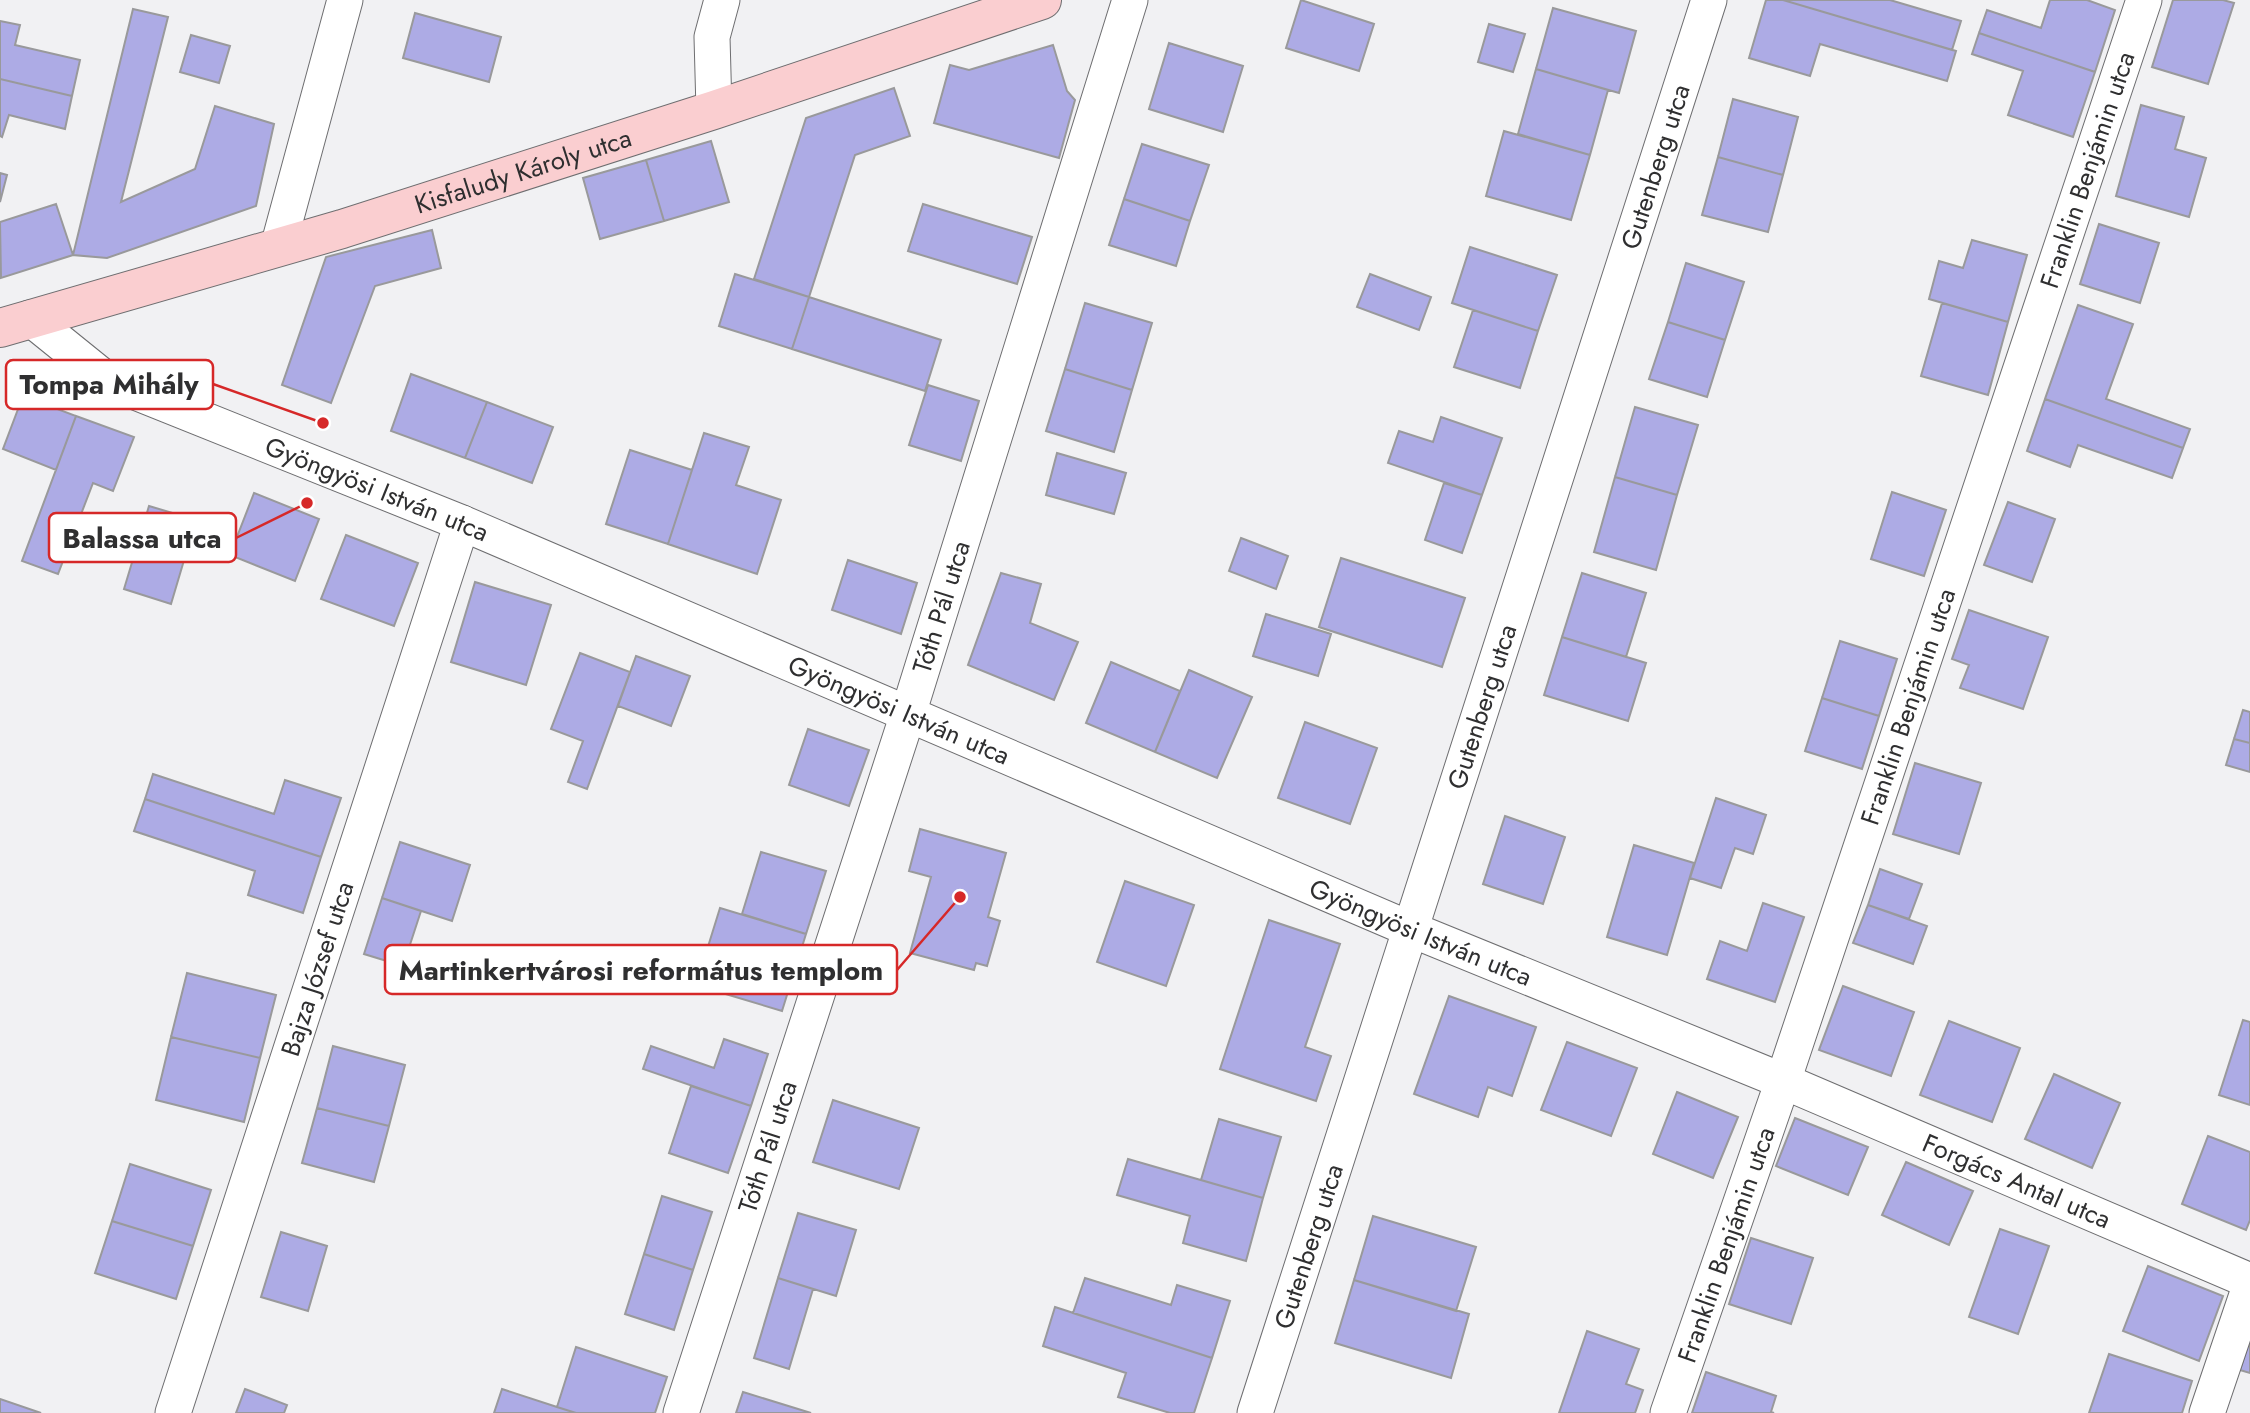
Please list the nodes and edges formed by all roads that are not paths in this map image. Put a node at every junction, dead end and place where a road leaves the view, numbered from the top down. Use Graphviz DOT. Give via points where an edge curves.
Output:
graph roads {
  1 [pos="345,0"];
  2 [pos="722,0"];
  3 [pos="1042,0"];
  4 [pos="1130,0"];
  5 [pos="1709,0"];
  6 [pos="2144,0"];
  7 [pos="714,110"];
  8 [pos="278,247"];
  9 [pos="15,323"];
  10 [pos="462,523"];
  11 [pos="908,714"];
  12 [pos="1410,929"];
  13 [pos="1783,1081"];
  14 [pos="2250,1283"];
  15 [pos="173,1413"];
  16 [pos="681,1413"];
  17 [pos="1255,1413"];
  18 [pos="1668,1413"];
  19 [pos="2207,1413"];
  1 -- 8 [label="street"];
  2 -- 7 [label="street" via="712,37"];
  3 -- 7 [label="main road, Kisfaludy Károly utca"];
  4 -- 11 [label="street, Tóth Pál utca"];
  5 -- 12 [label="street, Gutenberg utca"];
  6 -- 13 [label="street, Franklin Benjámin utca"];
  7 -- 8 [label="main road, Kisfaludy Károly utca"];
  8 -- 9 [label="main road, Kisfaludy Károly utca"];
  9 -- 10 [label="street, Gyöngyösi István utca" via="108,381"];
  10 -- 11 [label="street, Gyöngyösi István utca"];
  10 -- 15 [label="street, Bajza József utca"];
  11 -- 12 [label="street, Gyöngyösi István utca"];
  11 -- 16 [label="street, Tóth Pál utca"];
  12 -- 13 [label="street, Gyöngyösi István utca"];
  12 -- 17 [label="street, Gutenberg utca"];
  13 -- 14 [label="street, Forgács Antal utca"];
  13 -- 18 [label="street, Franklin Benjámin utca"];
  14 -- 19 [label="street"];
}
